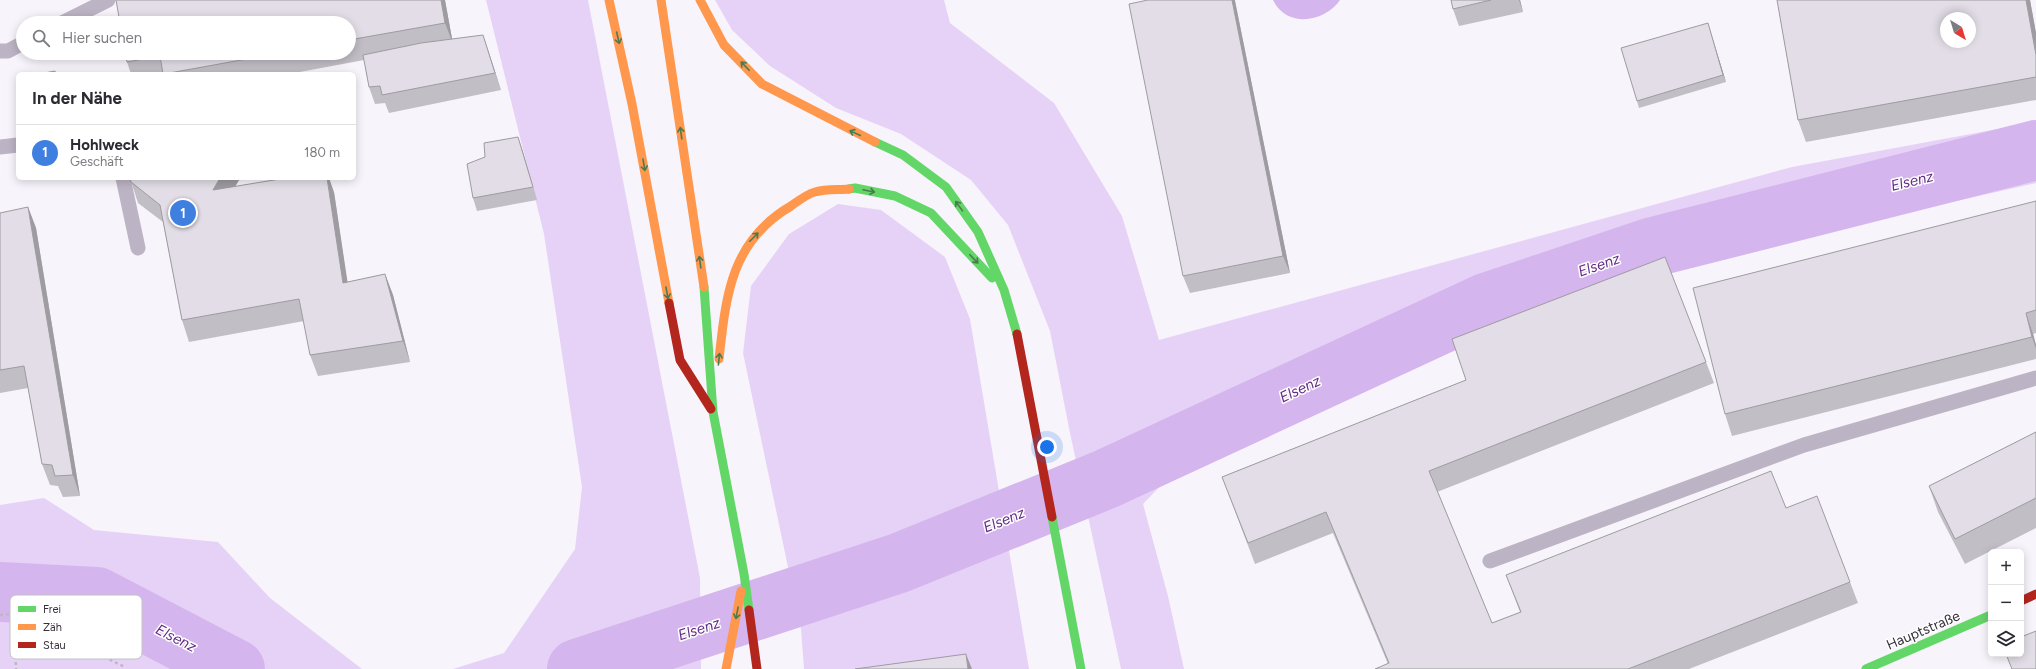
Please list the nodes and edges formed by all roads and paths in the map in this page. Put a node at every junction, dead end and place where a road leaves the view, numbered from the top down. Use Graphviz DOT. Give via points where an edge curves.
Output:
graph roads {
  1 [pos="108,0"];
  2 [pos="609,0"];
  3 [pos="661,0"];
  4 [pos="700,0"];
  5 [pos="76,16"];
  6 [pos="16,46"];
  7 [pos="0,51"];
  8 [pos="16,145"];
  9 [pos="0,147"];
  10 [pos="123,180"];
  11 [pos="138,248"];
  12 [pos="1004,290"];
  13 [pos="2036,378"];
  14 [pos="713,412"];
  15 [pos="1490,560"];
  16 [pos="744,574"];
  17 [pos="2036,594"];
  18 [pos="2024,600"];
  19 [pos="10,614"];
  20 [pos="0,615"];
  21 [pos="1988,616"];
  22 [pos="16,659"];
  23 [pos="110,659"];
  24 [pos="125,666"];
  25 [pos="16,669"];
  26 [pos="726,669"];
  27 [pos="757,669"];
  28 [pos="1081,669"];
  29 [pos="1866,669"];
  1 -- 5 [label="lane"];
  2 -- 14 [label="main road, one-way" via="632,104 680,360"];
  14 -- 3 [label="main road, one-way" via="704,289"];
  12 -- 4 [label="main road, one-way" via="978,232 946,187 903,155 762,84 724,44"];
  6 -- 7 [label="lane"];
  8 -- 9 [label="lane"];
  10 -- 11 [label="lane"];
  14 -- 12 [label="main road, one-way" via="724,314 733,274 748,244 772,219 814,192 855,188 895,196 931,213"];
  12 -- 28 [label="main road" via="1019,338"];
  13 -- 15 [label="lane" via="1804,445"];
  14 -- 16 [label="main road"];
  16 -- 26 [label="main road, one-way"];
  16 -- 27 [label="main road"];
  17 -- 18 [label="main road"];
  19 -- 20 [label="path"];
  21 -- 29 [label="main road, Hauptstraße"];
  22 -- 25 [label="path"];
  23 -- 24 [label="path"];
}
